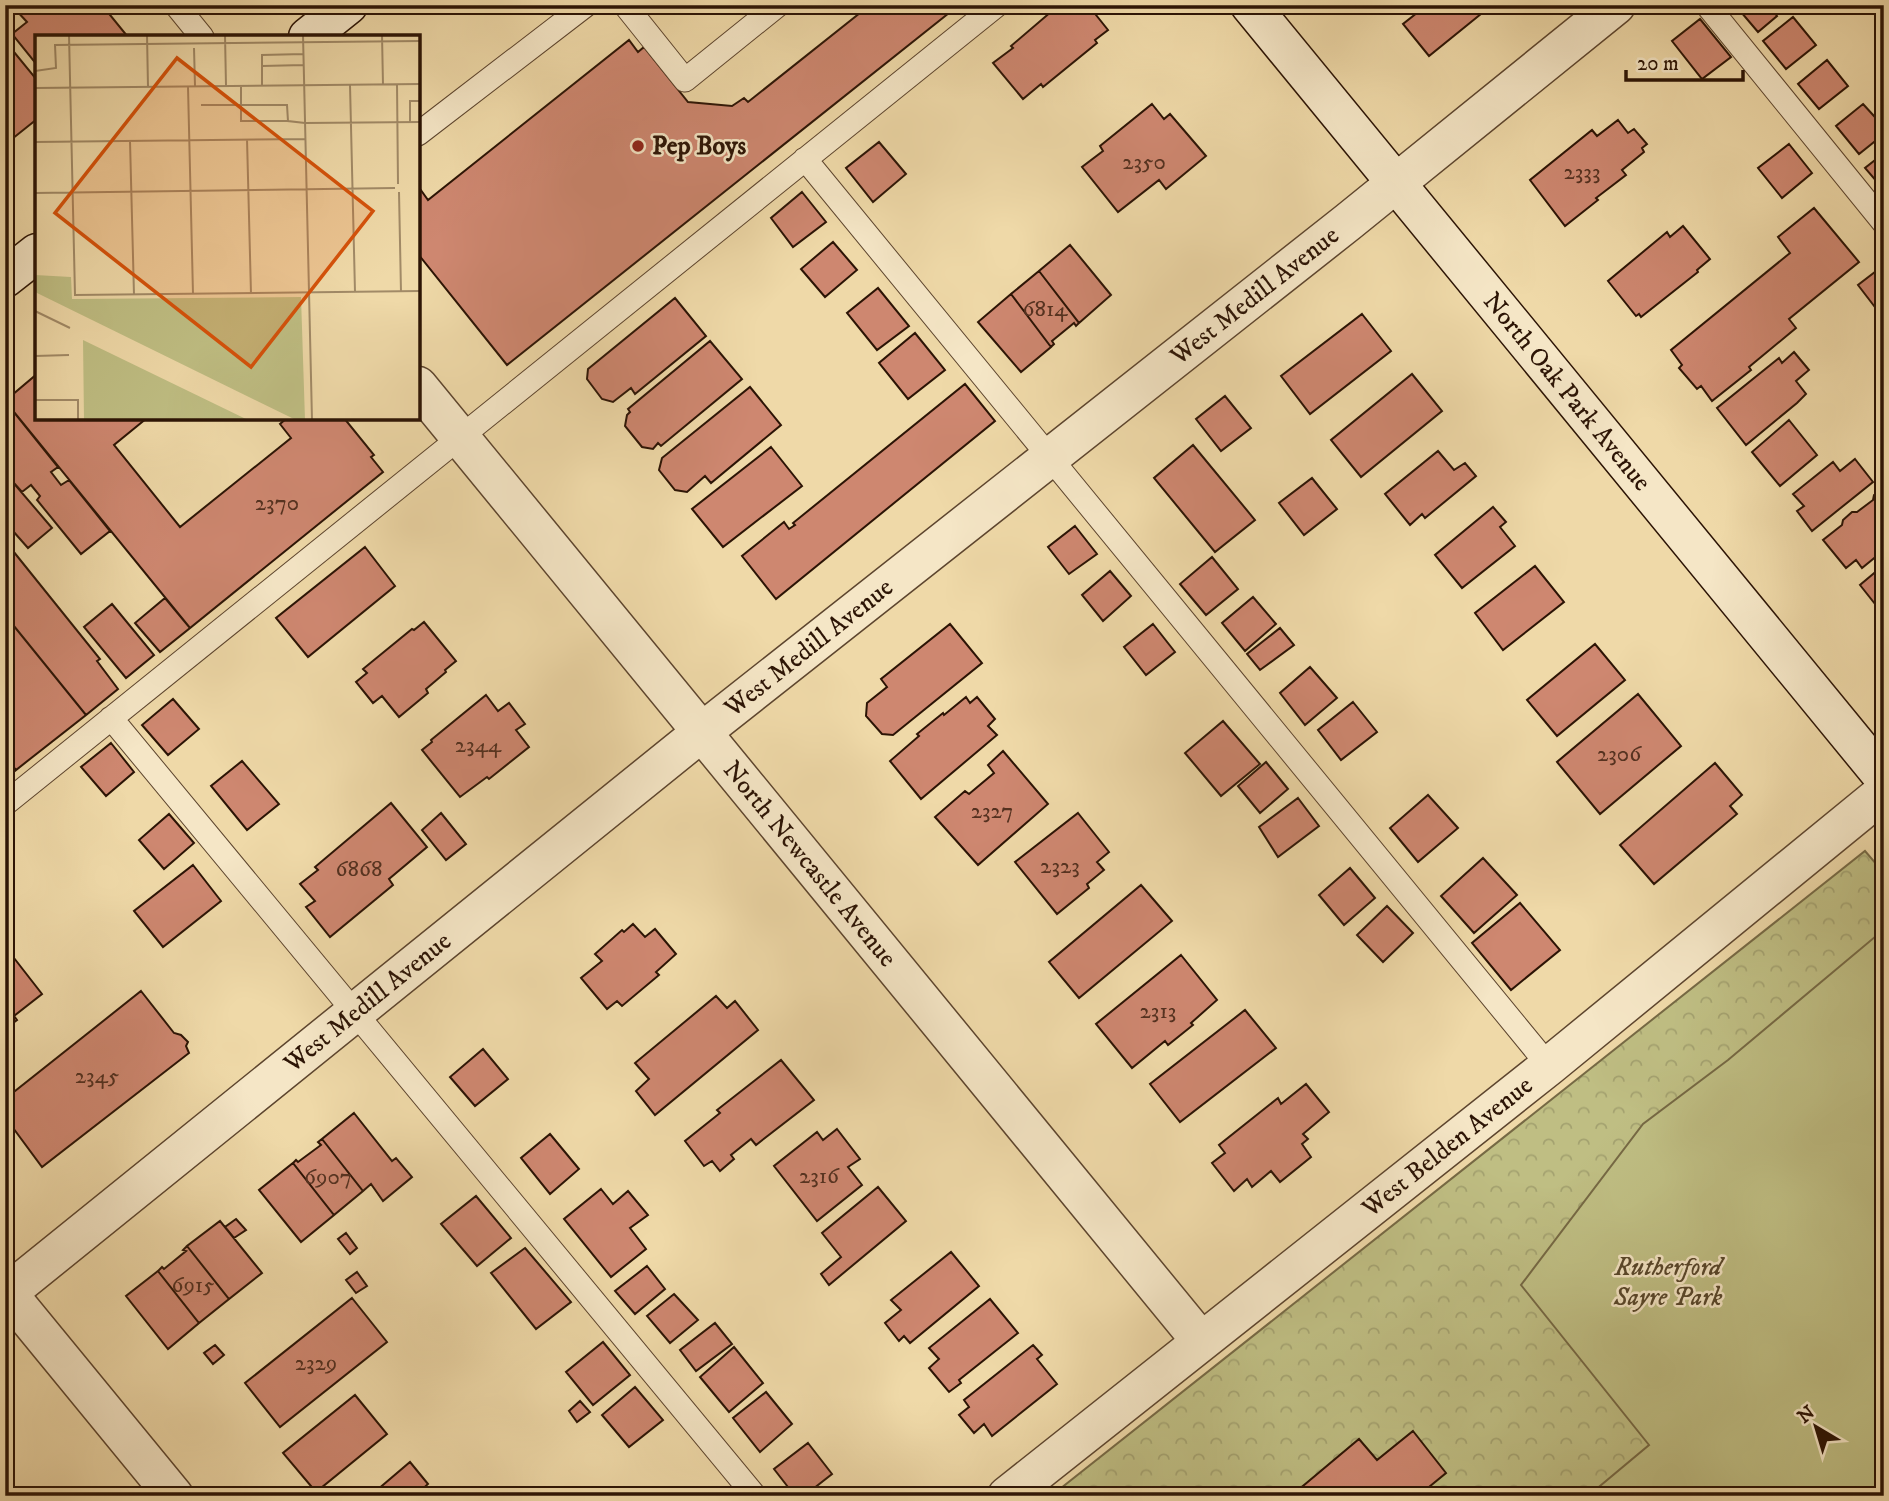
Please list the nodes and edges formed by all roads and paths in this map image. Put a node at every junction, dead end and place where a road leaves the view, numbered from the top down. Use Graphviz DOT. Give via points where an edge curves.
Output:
graph roads {
  1 [pos="176,5"];
  2 [pos="348,5"];
  3 [pos="586,5"];
  4 [pos="625,5"];
  5 [pos="778,5"];
  6 [pos="997,5"];
  7 [pos="1250,5"];
  8 [pos="1616,5"];
  9 [pos="1707,5"];
  10 [pos="200,35"];
  11 [pos="310,35"];
  12 [pos="420,133"];
  13 [pos="805,159"];
  14 [pos="1396,184"];
  15 [pos="1884,223"];
  16 [pos="35,255"];
  17 [pos="5,278"];
  18 [pos="420,388"];
  19 [pos="460,437"];
  20 [pos="1050,458"];
  21 [pos="111,718"];
  22 [pos="702,732"];
  23 [pos="1884,778"];
  24 [pos="1884,792"];
  25 [pos="5,804"];
  26 [pos="355,1013"];
  27 [pos="1549,1066"];
  28 [pos="6,1293"];
  29 [pos="1201,1341"];
  30 [pos="174,1496"];
  31 [pos="755,1496"];
  32 [pos="1007,1496"];
  1 -- 10 [label="lane"];
  2 -- 11 [label="street"];
  3 -- 12 [label="lane"];
  4 -- 5 [label="lane" via="685,80"];
  6 -- 13 [label="lane"];
  7 -- 14 [label="street, North Oak Park Avenue"];
  8 -- 14 [label="street, West Medill Avenue"];
  9 -- 15 [label="lane"];
  13 -- 19 [label="lane"];
  13 -- 20 [label="lane"];
  14 -- 20 [label="street, West Medill Avenue"];
  14 -- 23 [label="street, North Oak Park Avenue"];
  16 -- 17 [label="street"];
  18 -- 19 [label="street, North Newcastle Avenue"];
  19 -- 21 [label="lane"];
  19 -- 22 [label="street, North Newcastle Avenue"];
  20 -- 22 [label="street, West Medill Avenue"];
  20 -- 27 [label="lane"];
  21 -- 25 [label="lane"];
  21 -- 26 [label="lane"];
  22 -- 26 [label="street, West Medill Avenue"];
  22 -- 29 [label="street, North Newcastle Avenue"];
  24 -- 27 [label="street, West Belden Avenue"];
  26 -- 28 [label="street, West Medill Avenue"];
  26 -- 31 [label="lane"];
  27 -- 29 [label="street, West Belden Avenue"];
  28 -- 30 [label="street"];
  29 -- 32 [label="street, West Belden Avenue"];
}
